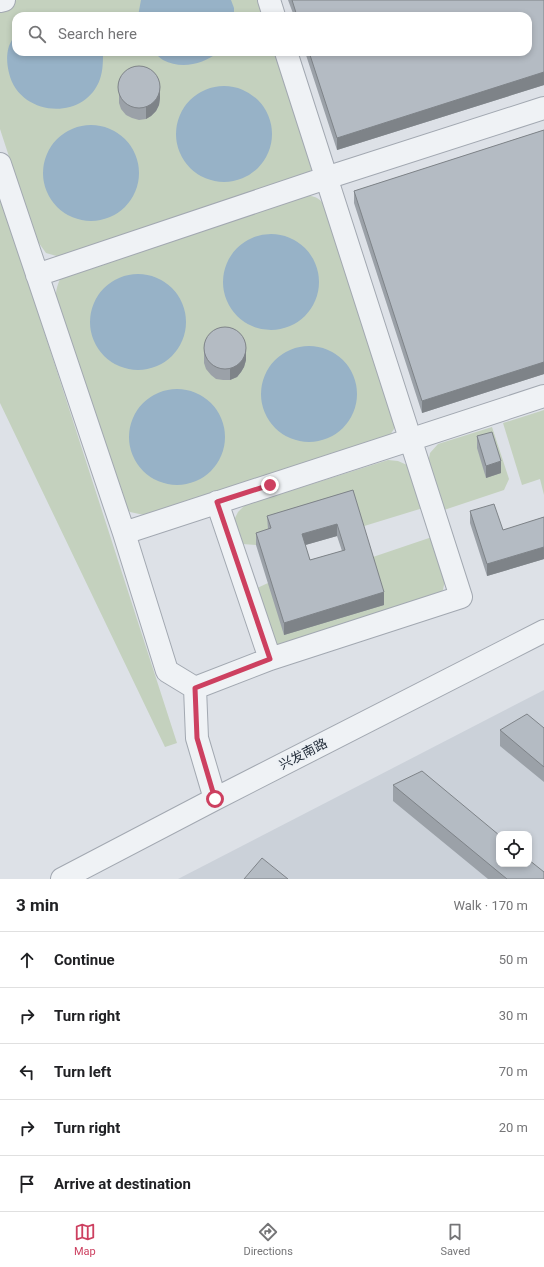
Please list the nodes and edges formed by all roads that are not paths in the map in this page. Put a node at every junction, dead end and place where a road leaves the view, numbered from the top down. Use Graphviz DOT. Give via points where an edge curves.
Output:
graph roads {
  1 [pos="4,0"];
  2 [pos="269,0"];
  3 [pos="0,1"];
  4 [pos="273,12"];
  5 [pos="287,56"];
  6 [pos="544,108"];
  7 [pos="0,164"];
  8 [pos="326,178"];
  9 [pos="37,275"];
  10 [pos="544,396"];
  11 [pos="410,440"];
  12 [pos="217,502"];
  13 [pos="124,533"];
  14 [pos="544,631"];
  15 [pos="270,659"];
  16 [pos="195,688"];
  17 [pos="215,799"];
  18 [pos="62,879"];
  1 -- 3 [label="street"];
  2 -- 4 [label="street"];
  5 -- 8 [label="street"];
  6 -- 8 [label="street"];
  7 -- 9 [label="street"];
  8 -- 9 [label="street"];
  8 -- 11 [label="street"];
  9 -- 13 [label="street"];
  10 -- 11 [label="street"];
  11 -- 12 [label="street"];
  11 -- 15 [label="street" via="461,598"];
  12 -- 13 [label="street"];
  12 -- 15 [label="street"];
  13 -- 16 [label="street" via="168,671"];
  14 -- 17 [label="street, 兴发南路"];
  15 -- 16 [label="street"];
  16 -- 17 [label="street" via="197,738"];
  17 -- 18 [label="street, 兴发南路"];
}
